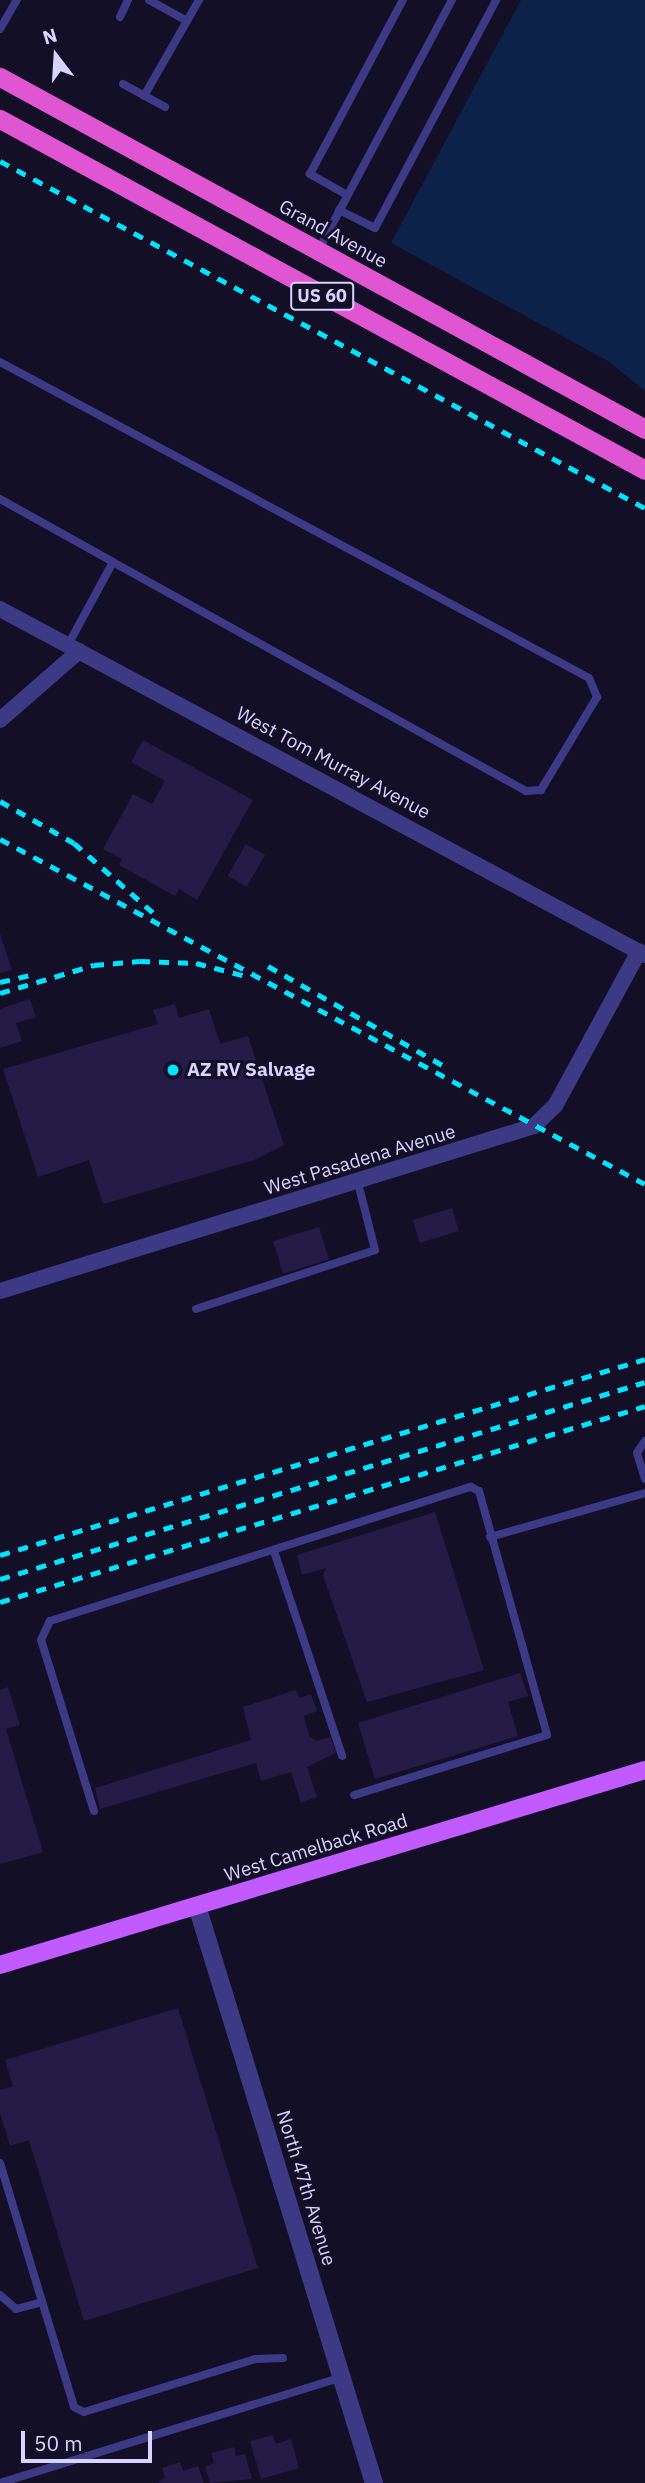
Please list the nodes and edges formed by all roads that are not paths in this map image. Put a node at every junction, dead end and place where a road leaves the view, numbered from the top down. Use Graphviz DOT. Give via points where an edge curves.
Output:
graph roads {
  1 [pos="17,0"];
  2 [pos="128,0"];
  3 [pos="149,0"];
  4 [pos="198,0"];
  5 [pos="403,0"];
  6 [pos="452,0"];
  7 [pos="496,0"];
  8 [pos="120,17"];
  9 [pos="187,21"];
  10 [pos="0,29"];
  11 [pos="0,77"];
  12 [pos="123,83"];
  13 [pos="144,96"];
  14 [pos="165,107"];
  15 [pos="0,119"];
  16 [pos="347,195"];
  17 [pos="339,210"];
  18 [pos="318,252"];
  19 [pos="0,362"];
  20 [pos="645,429"];
  21 [pos="645,470"];
  22 [pos="0,499"];
  23 [pos="113,562"];
  24 [pos="0,609"];
  25 [pos="74,648"];
  26 [pos="0,720"];
  27 [pos="642,953"];
  28 [pos="358,1183"];
  29 [pos="0,1291"];
  30 [pos="196,1308"];
  31 [pos="645,1441"];
  32 [pos="645,1479"];
  33 [pos="645,1493"];
  34 [pos="491,1537"];
  35 [pos="274,1551"];
  36 [pos="342,1756"];
  37 [pos="645,1770"];
  38 [pos="354,1795"];
  39 [pos="94,1811"];
  40 [pos="197,1906"];
  41 [pos="0,1965"];
  42 [pos="0,2162"];
  43 [pos="0,2295"];
  44 [pos="42,2302"];
  45 [pos="284,2358"];
  46 [pos="343,2377"];
  47 [pos="0,2483"];
  48 [pos="374,2483"];
  1 -- 10 [label="lane"];
  2 -- 8 [label="lane"];
  3 -- 9 [label="lane"];
  4 -- 9 [label="lane"];
  5 -- 16 [label="lane" via="310,174"];
  6 -- 16 [label="lane"];
  7 -- 17 [label="lane" via="375,228"];
  9 -- 13 [label="lane"];
  11 -- 18 [label="highway, Grand Avenue / US 60"];
  12 -- 13 [label="lane"];
  13 -- 14 [label="lane"];
  15 -- 21 [label="highway, US 60"];
  16 -- 17 [label="lane"];
  17 -- 18 [label="lane"];
  18 -- 20 [label="highway, Grand Avenue / US 60"];
  19 -- 23 [label="lane" via="589,678 597,697 541,790 526,791"];
  22 -- 23 [label="lane"];
  23 -- 25 [label="lane"];
  24 -- 25 [label="street, West Tom Murray Avenue"];
  25 -- 26 [label="street"];
  25 -- 27 [label="street, West Tom Murray Avenue"];
  27 -- 28 [label="street, West Pasadena Avenue" via="555,1105 534,1126"];
  28 -- 29 [label="street, West Pasadena Avenue"];
  28 -- 30 [label="lane" via="375,1250"];
  31 -- 32 [label="lane" via="637,1453"];
  33 -- 34 [label="lane"];
  34 -- 35 [label="lane" via="478,1491 471,1487"];
  34 -- 38 [label="lane" via="547,1735"];
  35 -- 36 [label="lane"];
  35 -- 39 [label="lane" via="58,1617 41,1640"];
  37 -- 40 [label="main road, West Camelback Road"];
  40 -- 41 [label="main road, West Camelback Road"];
  40 -- 46 [label="street, North 47th Avenue"];
  42 -- 44 [label="lane"];
  43 -- 44 [label="lane" via="16,2309"];
  44 -- 45 [label="lane" via="74,2407 84,2412 255,2359"];
  46 -- 47 [label="lane"];
  46 -- 48 [label="street, North 47th Avenue"];
}
